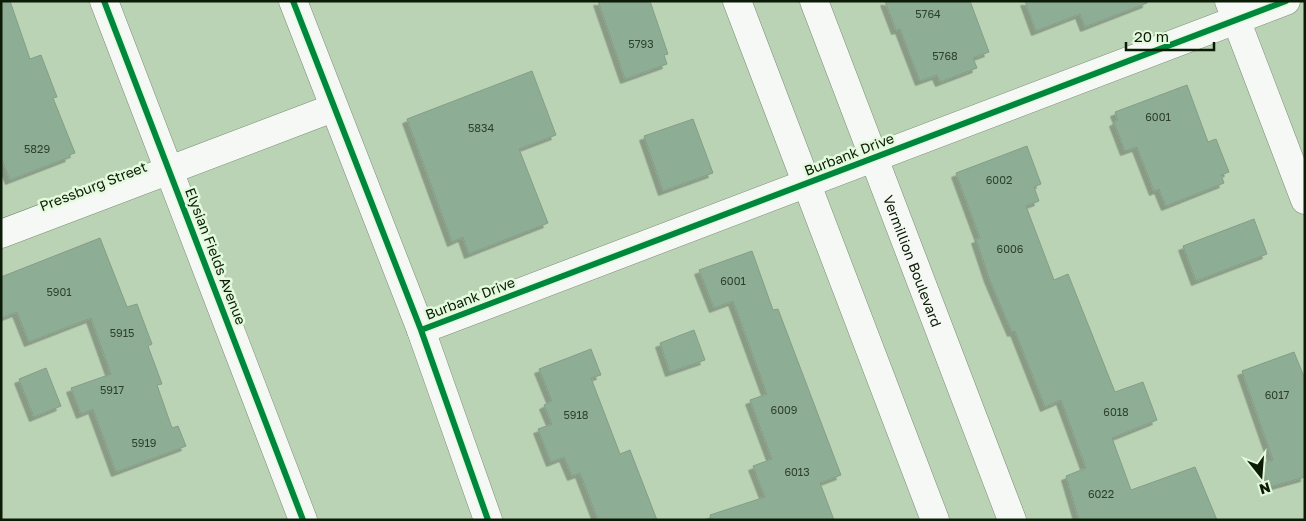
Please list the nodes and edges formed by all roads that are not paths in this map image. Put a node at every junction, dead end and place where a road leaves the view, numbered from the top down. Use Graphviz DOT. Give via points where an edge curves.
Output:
graph roads {
  1 [pos="104,1"];
  2 [pos="293,1"];
  3 [pos="737,1"];
  4 [pos="814,1"];
  5 [pos="1286,1"];
  6 [pos="1232,11"];
  7 [pos="333,108"];
  8 [pos="874,158"];
  9 [pos="170,170"];
  10 [pos="807,183"];
  11 [pos="1305,200"];
  12 [pos="1,234"];
  13 [pos="421,330"];
  14 [pos="304,520"];
  15 [pos="488,520"];
  16 [pos="936,520"];
  17 [pos="1012,520"];
  1 -- 9 [label="street, Elysian Fields Avenue"];
  2 -- 7 [label="street"];
  3 -- 10 [label="street"];
  4 -- 8 [label="street, Vermillion Boulevard"];
  5 -- 6 [label="street, Burbank Drive"];
  6 -- 8 [label="street, Burbank Drive"];
  6 -- 11 [label="street"];
  7 -- 9 [label="street, Pressburg Street"];
  7 -- 13 [label="street"];
  8 -- 10 [label="street, Burbank Drive"];
  8 -- 17 [label="street, Vermillion Boulevard"];
  9 -- 12 [label="street, Pressburg Street"];
  9 -- 14 [label="street, Elysian Fields Avenue"];
  10 -- 13 [label="street, Burbank Drive"];
  10 -- 16 [label="street"];
  13 -- 15 [label="street"];
}
